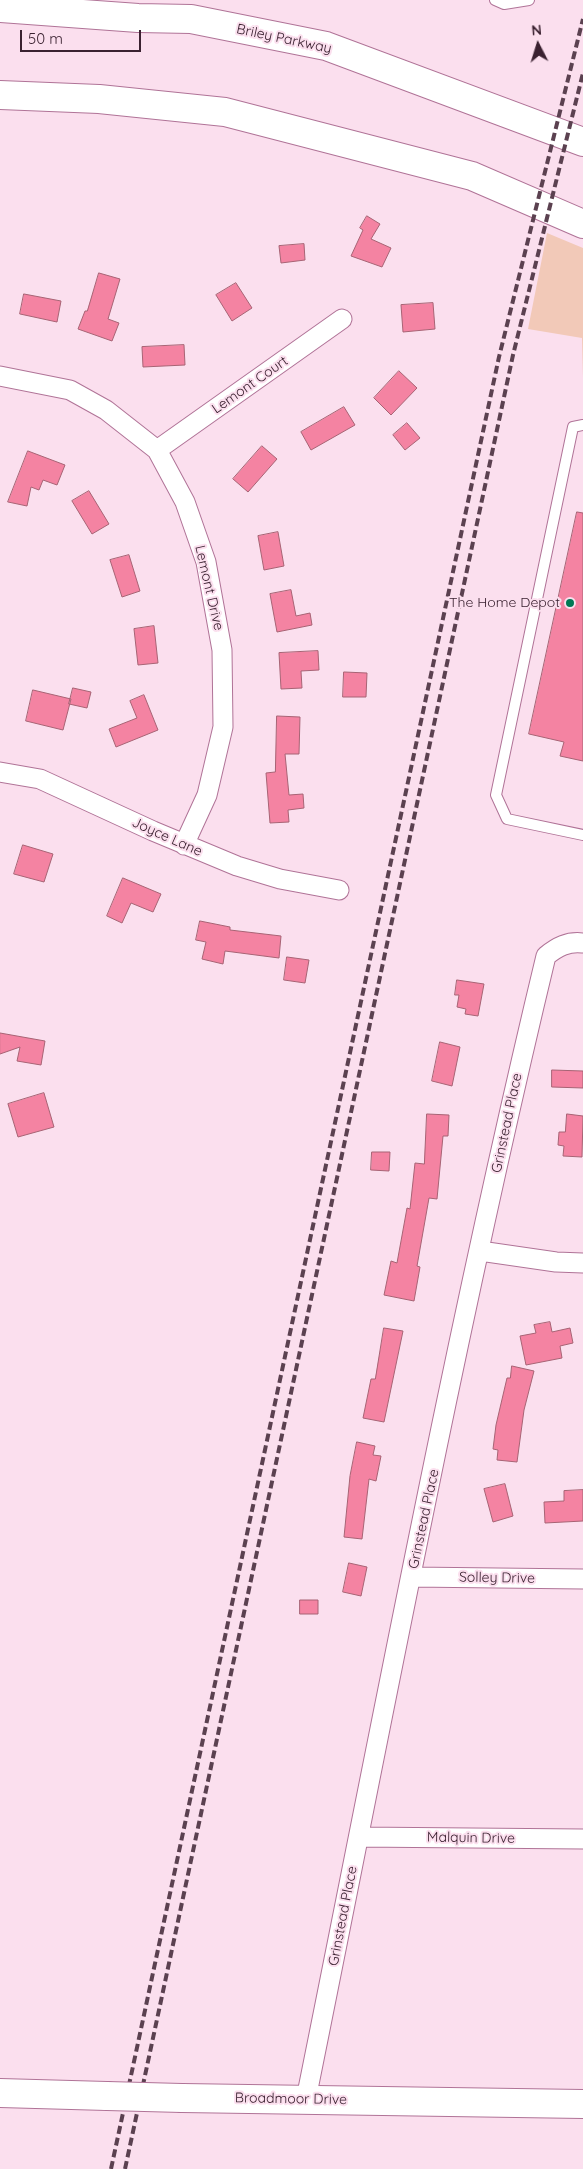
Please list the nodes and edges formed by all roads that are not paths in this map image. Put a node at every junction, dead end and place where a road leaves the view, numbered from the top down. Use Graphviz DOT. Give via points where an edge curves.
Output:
graph roads {
  1 [pos="57,0"];
  2 [pos="495,0"];
  3 [pos="530,0"];
  4 [pos="0,8"];
  5 [pos="191,19"];
  6 [pos="0,96"];
  7 [pos="583,142"];
  8 [pos="583,224"];
  9 [pos="342,319"];
  10 [pos="0,376"];
  11 [pos="583,424"];
  12 [pos="157,450"];
  13 [pos="0,772"];
  14 [pos="583,835"];
  15 [pos="184,845"];
  16 [pos="339,890"];
  17 [pos="583,943"];
  18 [pos="480,1251"];
  19 [pos="583,1263"];
  20 [pos="412,1577"];
  21 [pos="583,1579"];
  22 [pos="359,1836"];
  23 [pos="583,1839"];
  24 [pos="0,2094"];
  25 [pos="306,2099"];
  26 [pos="583,2104"];
  1 -- 5 [label="main road"];
  2 -- 3 [label="lane" via="504,4"];
  4 -- 5 [label="main road, Briley Parkway"];
  5 -- 7 [label="main road, Briley Parkway" via="326,46"];
  6 -- 8 [label="main road" via="99,99 225,112 472,176"];
  9 -- 12 [label="street, Lemont Court"];
  10 -- 12 [label="street, Lemont Drive" via="70,390 106,410"];
  11 -- 14 [label="lane" via="573,427 496,795 507,819"];
  12 -- 15 [label="street, Lemont Drive" via="186,502 206,562 222,650 222,727 207,795"];
  13 -- 15 [label="street, Joyce Lane" via="40,778"];
  15 -- 16 [label="street, Joyce Lane" via="271,876"];
  17 -- 18 [label="street, Grinstead Place" via="558,946 546,956"];
  18 -- 19 [label="street"];
  18 -- 20 [label="street, Grinstead Place"];
  20 -- 21 [label="street, Solley Drive"];
  20 -- 22 [label="street, Grinstead Place"];
  22 -- 23 [label="street, Malquin Drive"];
  22 -- 25 [label="street, Grinstead Place"];
  24 -- 25 [label="main road, Broadmoor Drive, bridge"];
  25 -- 26 [label="main road, Broadmoor Drive"];
}
